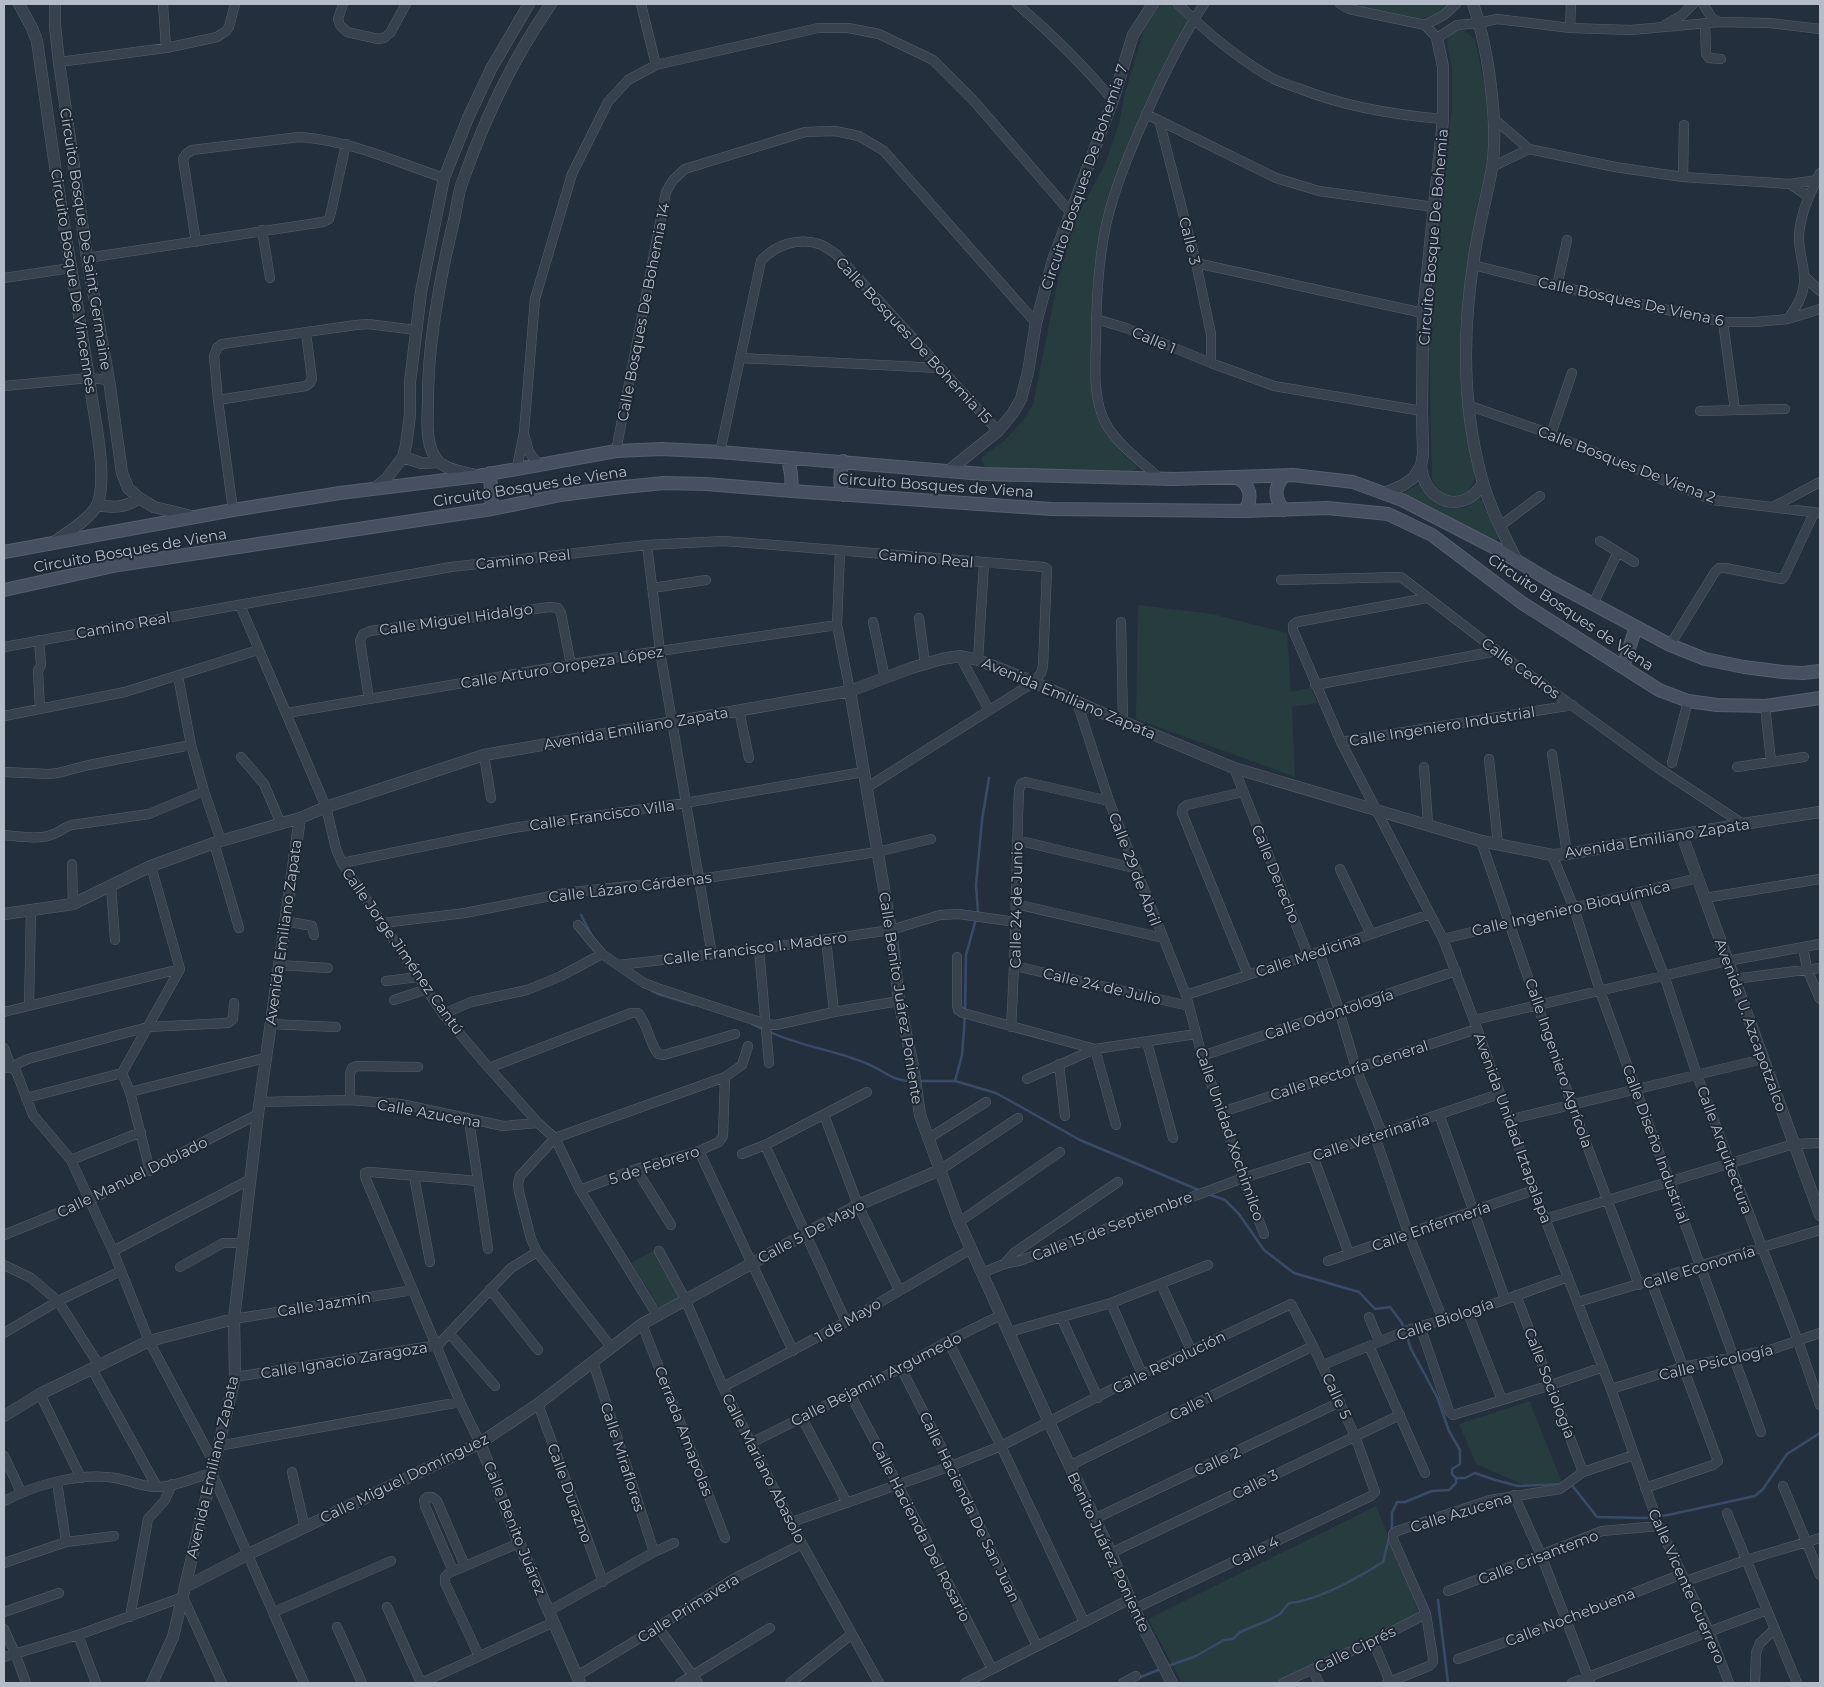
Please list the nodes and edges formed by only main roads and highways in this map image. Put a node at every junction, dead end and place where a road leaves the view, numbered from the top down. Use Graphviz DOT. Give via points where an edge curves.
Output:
graph roads {
  1 [pos="788,458"];
  2 [pos="843,461"];
  3 [pos="484,474"];
  4 [pos="1284,476"];
  5 [pos="1235,477"];
  6 [pos="792,491"];
  7 [pos="843,494"];
  8 [pos="492,509"];
  9 [pos="1284,510"];
  10 [pos="1244,511"];
  11 [pos="4,552"];
  12 [pos="4,590"];
  13 [pos="1636,627"];
  14 [pos="1623,667"];
  15 [pos="1820,671"];
  16 [pos="1820,698"];
  1 -- 2 [label="main road, Circuito Bosques de Viena"];
  1 -- 3 [label="main road, Circuito Bosques de Viena" via="662,449 616,451"];
  1 -- 6 [label="main road"];
  2 -- 5 [label="main road, Circuito Bosques de Viena" via="947,472 1174,479"];
  2 -- 7 [label="main road" via="840,470"];
  3 -- 8 [label="main road"];
  3 -- 11 [label="main road, Circuito Bosques de Viena" via="233,510"];
  4 -- 5 [label="main road, Circuito Bosques de Viena"];
  4 -- 9 [label="main road" via="1276,489 1276,497"];
  4 -- 13 [label="main road, Circuito Bosques de Viena" via="1353,482 1385,493 1497,549"];
  5 -- 10 [label="main road" via="1245,484 1250,494"];
  6 -- 7 [label="main road, Circuito Bosques de Viena"];
  6 -- 8 [label="main road, Circuito Bosques de Viena" via="664,483 570,494"];
  7 -- 10 [label="main road, Circuito Bosques de Viena" via="1051,509"];
  8 -- 12 [label="main road, Circuito Bosques de Viena" via="118,566"];
  9 -- 10 [label="main road, Circuito Bosques de Viena"];
  9 -- 14 [label="main road, Circuito Bosques de Viena" via="1327,508 1388,514 1432,535 1522,603"];
  13 -- 14 [label="main road"];
  13 -- 15 [label="main road, Circuito Bosques de Viena" via="1670,645 1744,668 1803,673"];
  14 -- 16 [label="main road, Circuito Bosques de Viena" via="1659,690 1688,701 1766,706"];
}
